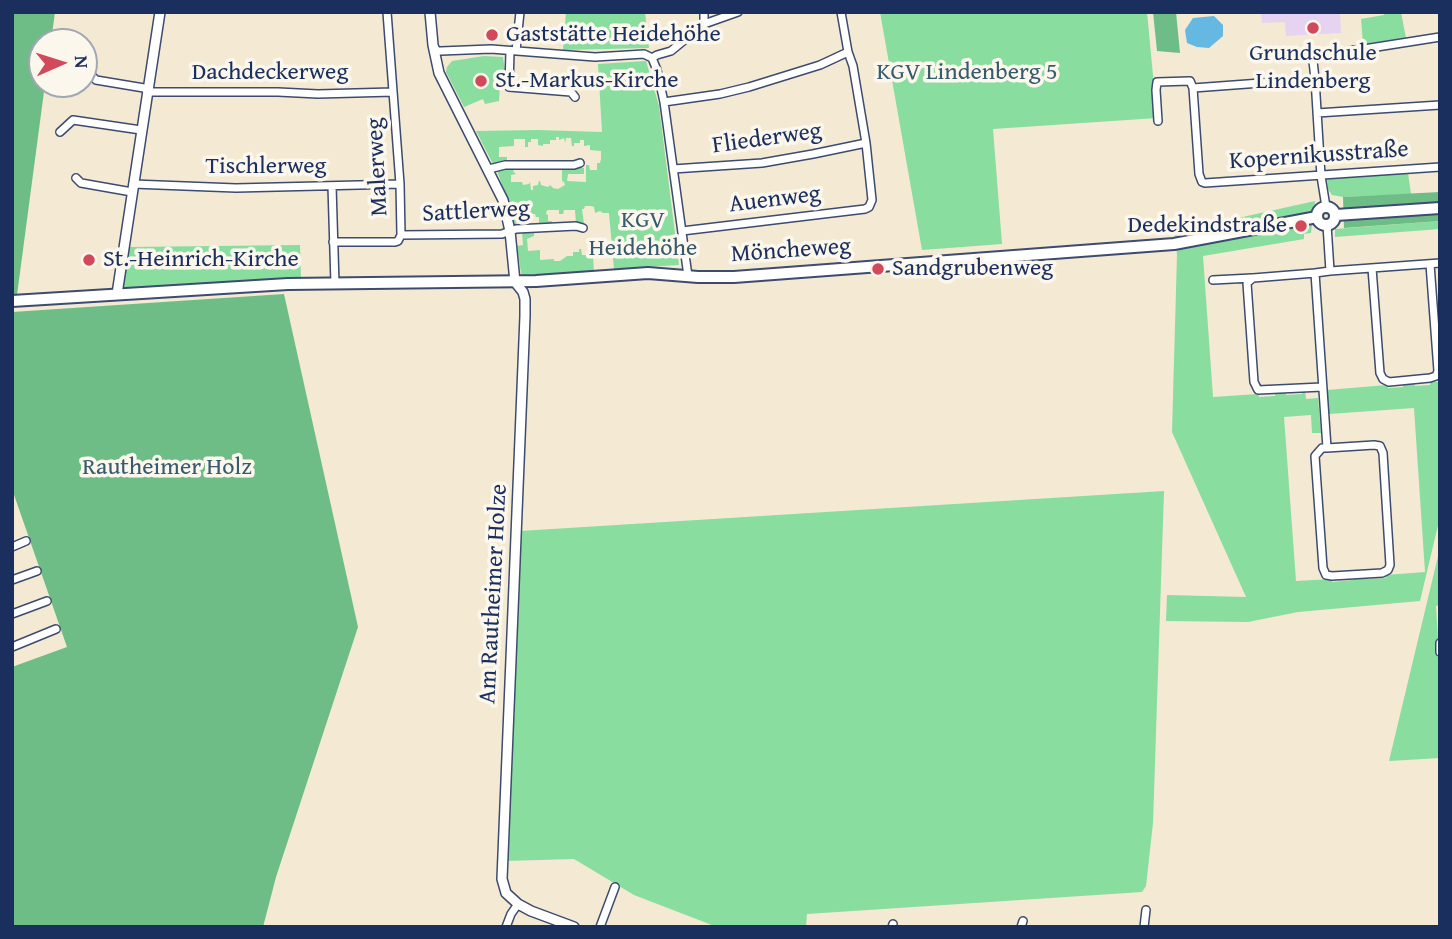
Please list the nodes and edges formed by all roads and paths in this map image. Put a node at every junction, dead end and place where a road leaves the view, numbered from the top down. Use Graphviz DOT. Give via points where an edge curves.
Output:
graph roads {
  1 [pos="160,12"];
  2 [pos="387,12"];
  3 [pos="430,12"];
  4 [pos="520,12"];
  5 [pos="704,12"];
  6 [pos="738,12"];
  7 [pos="841,12"];
  8 [pos="704,24"];
  9 [pos="1440,37"];
  10 [pos="433,45"];
  11 [pos="513,51"];
  12 [pos="848,52"];
  13 [pos="652,58"];
  14 [pos="1315,79"];
  15 [pos="98,80"];
  16 [pos="1193,88"];
  17 [pos="147,91"];
  18 [pos="393,92"];
  19 [pos="575,97"];
  20 [pos="664,102"];
  21 [pos="1440,105"];
  22 [pos="1317,113"];
  23 [pos="1158,121"];
  24 [pos="141,130"];
  25 [pos="60,132"];
  26 [pos="866,143"];
  27 [pos="580,163"];
  28 [pos="1440,167"];
  29 [pos="488,169"];
  30 [pos="673,169"];
  31 [pos="1321,176"];
  32 [pos="76,178"];
  33 [pos="400,184"];
  34 [pos="332,186"];
  35 [pos="132,188"];
  36 [pos="1326,207"];
  37 [pos="1440,208"];
  38 [pos="1336,215"];
  39 [pos="1317,217"];
  40 [pos="1327,225"];
  41 [pos="583,228"];
  42 [pos="510,231"];
  43 [pos="682,231"];
  44 [pos="401,235"];
  45 [pos="333,242"];
  46 [pos="1440,263"];
  47 [pos="1430,264"];
  48 [pos="1372,268"];
  49 [pos="1330,271"];
  50 [pos="1315,273"];
  51 [pos="688,276"];
  52 [pos="1253,278"];
  53 [pos="1213,280"];
  54 [pos="515,282"];
  55 [pos="335,284"];
  56 [pos="117,294"];
  57 [pos="12,301"];
  58 [pos="1322,387"];
  59 [pos="1327,448"];
  60 [pos="26,541"];
  61 [pos="12,547"];
  62 [pos="37,571"];
  63 [pos="12,580"];
  64 [pos="47,601"];
  65 [pos="12,614"];
  66 [pos="56,629"];
  67 [pos="1440,643"];
  68 [pos="12,647"];
  69 [pos="1440,652"];
  70 [pos="615,887"];
  71 [pos="518,904"];
  72 [pos="1146,910"];
  73 [pos="506,927"];
  74 [pos="574,927"];
  75 [pos="600,927"];
  76 [pos="1144,927"];
  1 -- 17 [label="street"];
  2 -- 18 [label="street, Malerweg"];
  3 -- 10 [label="street, Am Rautheimer Holze"];
  4 -- 11 [label="street"];
  5 -- 8 [label="street"];
  6 -- 8 [label="street"];
  7 -- 12 [label="street"];
  8 -- 13 [label="street" via="671,51"];
  9 -- 14 [label="street" via="1321,54 1313,61"];
  10 -- 11 [label="street" via="437,51"];
  10 -- 29 [label="street, Am Rautheimer Holze" via="439,73"];
  11 -- 13 [label="street" via="595,57 644,54"];
  11 -- 19 [label="street" via="509,87 571,92"];
  12 -- 20 [label="street" via="758,84"];
  12 -- 26 [label="street"];
  13 -- 20 [label="street"];
  14 -- 16 [label="street"];
  14 -- 22 [label="street"];
  15 -- 17 [label="street, Dachdeckerweg"];
  16 -- 23 [label="street" via="1190,81 1157,82"];
  16 -- 31 [label="street, Kopernikusstraße" via="1202,182"];
  17 -- 18 [label="street, Dachdeckerweg"];
  17 -- 24 [label="street"];
  18 -- 33 [label="street, Malerweg"];
  20 -- 30 [label="street"];
  21 -- 22 [label="street"];
  22 -- 31 [label="street"];
  24 -- 25 [label="street" via="73,120"];
  24 -- 35 [label="street"];
  26 -- 30 [label="street, Fliederweg" via="762,163"];
  26 -- 43 [label="street, Auenweg" via="872,194 865,209"];
  27 -- 29 [label="street"];
  28 -- 31 [label="street, Kopernikusstraße"];
  29 -- 42 [label="street, Am Rautheimer Holze" via="503,200"];
  30 -- 43 [label="street"];
  31 -- 36 [label="street"];
  32 -- 35 [label="street, Tischlerweg" via="81,183"];
  33 -- 34 [label="street, Tischlerweg"];
  33 -- 44 [label="street, Malerweg"];
  34 -- 35 [label="street, Tischlerweg"];
  34 -- 45 [label="street"];
  35 -- 56 [label="street"];
  36 -- 38 [label="main road"];
  36 -- 39 [label="main road"];
  37 -- 38 [label="main road"];
  38 -- 40 [label="main road"];
  39 -- 40 [label="main road"];
  39 -- 51 [label="main road, Möncheweg" via="1177,244 734,277"];
  40 -- 49 [label="street"];
  41 -- 42 [label="street, Sattlerweg"];
  42 -- 44 [label="street, Sattlerweg"];
  42 -- 54 [label="street, Am Rautheimer Holze"];
  43 -- 51 [label="street"];
  44 -- 45 [label="street, Sattlerweg" via="395,242"];
  45 -- 55 [label="street"];
  46 -- 47 [label="street"];
  47 -- 48 [label="street"];
  47 -- 48 [label="street" via="1438,371 1430,378 1389,382 1380,373"];
  48 -- 49 [label="street"];
  49 -- 50 [label="street"];
  50 -- 52 [label="street"];
  50 -- 58 [label="street"];
  51 -- 54 [label="main road, Möncheweg" via="648,273"];
  52 -- 53 [label="street"];
  52 -- 58 [label="street" via="1247,283 1258,390"];
  54 -- 55 [label="main road, Möncheweg"];
  54 -- 71 [label="street, Am Rautheimer Holze" via="523,292 526,316 501,870 503,887"];
  55 -- 56 [label="main road, Möncheweg"];
  56 -- 57 [label="main road, Möncheweg"];
  58 -- 59 [label="street"];
  59 -- 59 [label="street" via="1380,446 1390,565 1382,573 1326,575 1315,456"];
  60 -- 61 [label="street"];
  62 -- 63 [label="street"];
  64 -- 65 [label="street"];
  66 -- 68 [label="street"];
  67 -- 69 [label="street"];
  70 -- 75 [label="street"];
  71 -- 73 [label="street"];
  71 -- 74 [label="street"];
  72 -- 76 [label="street"];
}
